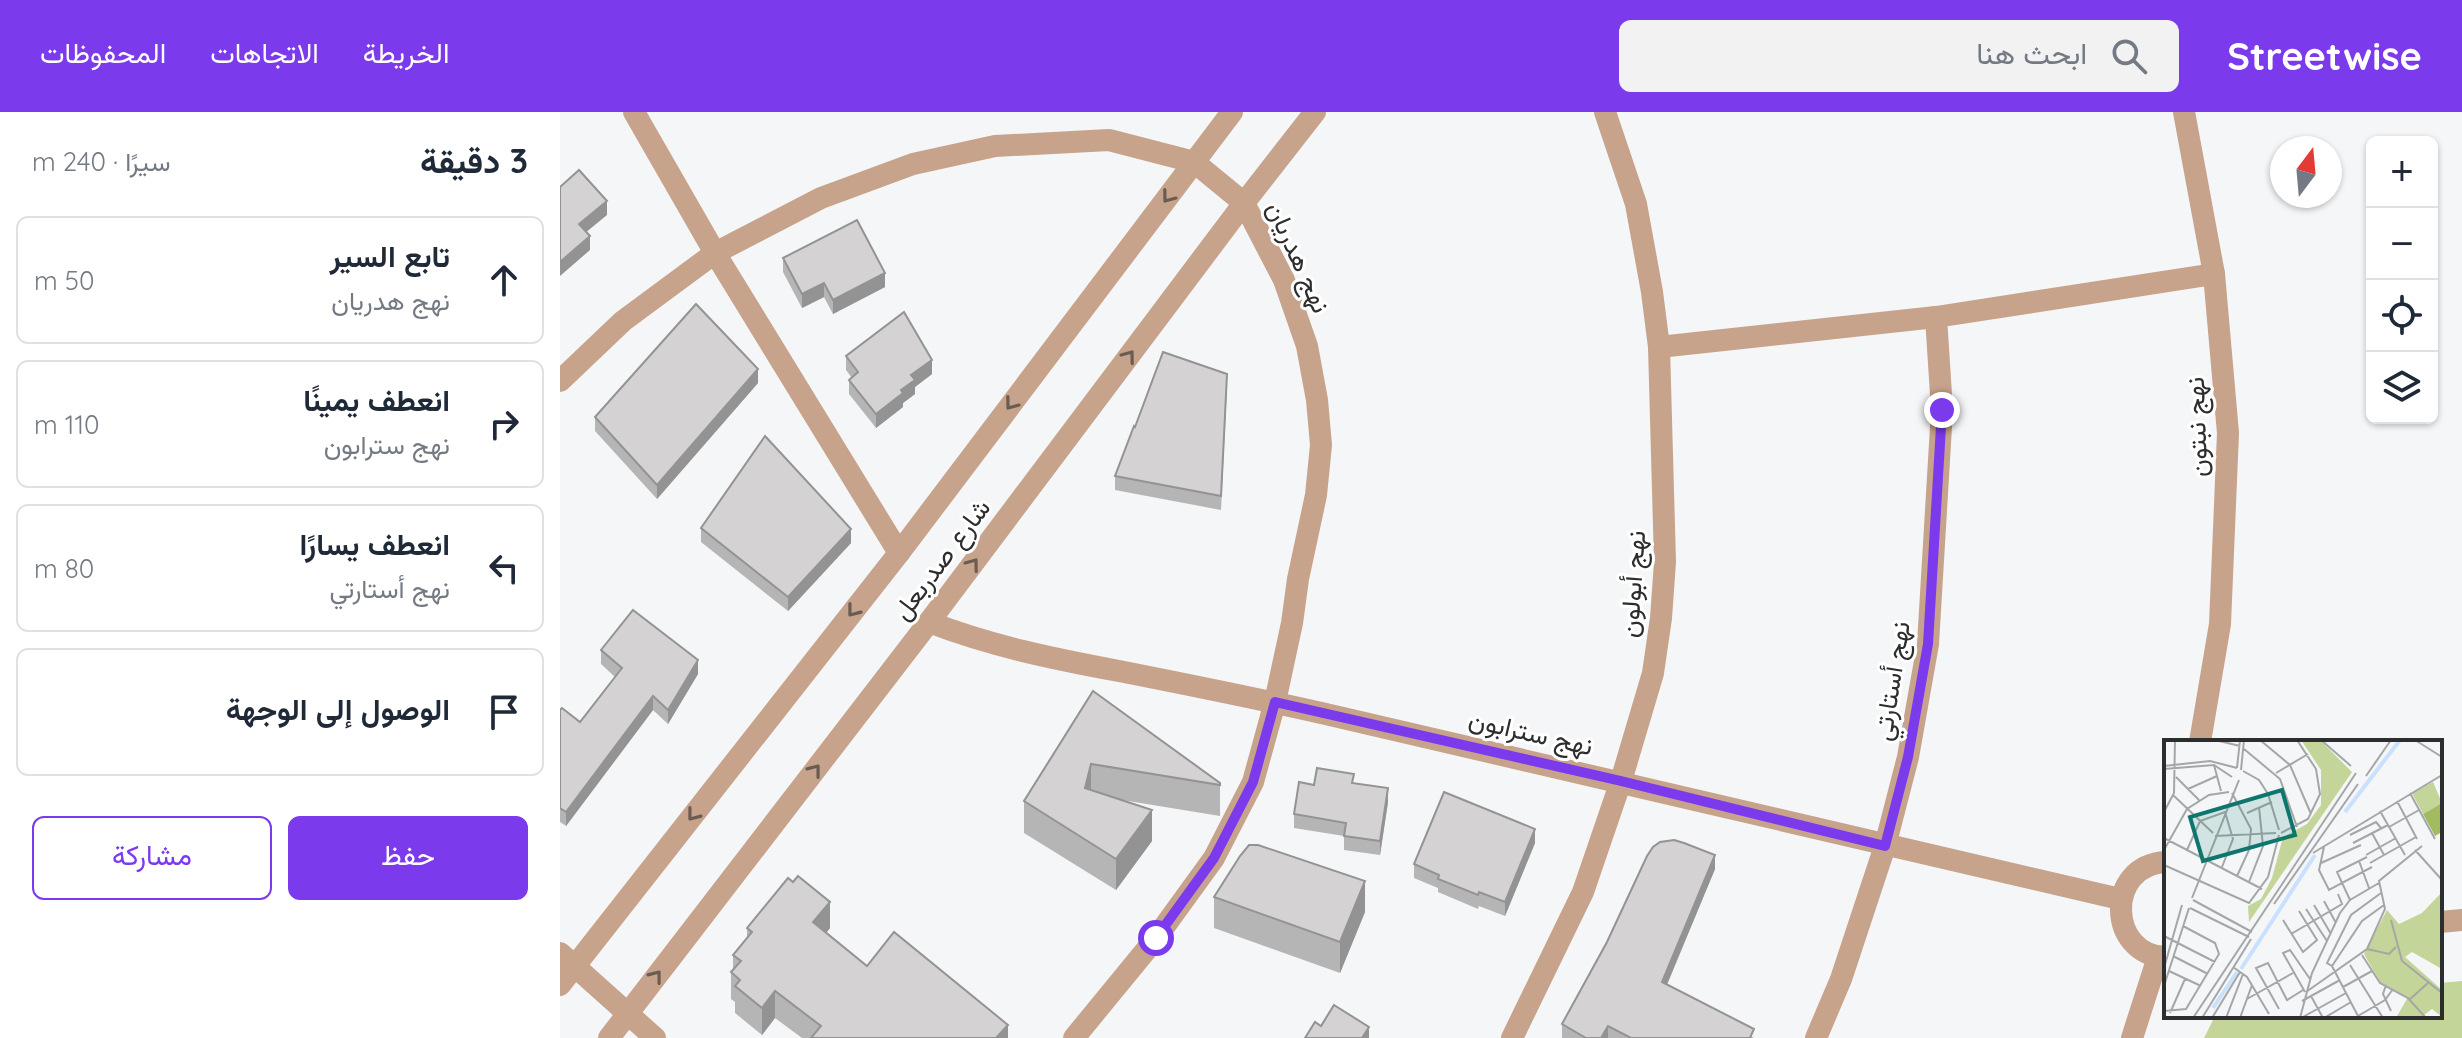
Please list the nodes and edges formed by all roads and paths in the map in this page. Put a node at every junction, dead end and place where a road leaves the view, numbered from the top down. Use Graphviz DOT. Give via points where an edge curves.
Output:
graph roads {
  1 [pos="634,112"];
  2 [pos="1232,112"];
  3 [pos="1315,112"];
  4 [pos="1605,112"];
  5 [pos="2184,112"];
  6 [pos="1194,162"];
  7 [pos="1244,203"];
  8 [pos="715,253"];
  9 [pos="2214,274"];
  10 [pos="1936,317"];
  11 [pos="1659,347"];
  12 [pos="560,381"];
  13 [pos="899,553"];
  14 [pos="929,622"];
  15 [pos="1275,702"];
  16 [pos="2200,740"];
  17 [pos="1621,781"];
  18 [pos="1885,846"];
  19 [pos="2164,863"];
  20 [pos="2120,899"];
  21 [pos="2462,920"];
  22 [pos="2442,922"];
  23 [pos="2162,957"];
  24 [pos="567,959"];
  25 [pos="560,985"];
  26 [pos="627,1014"];
  27 [pos="609,1038"];
  28 [pos="655,1038"];
  29 [pos="1074,1038"];
  30 [pos="1512,1038"];
  31 [pos="1816,1038"];
  32 [pos="2132,1038"];
  1 -- 8 [label="street"];
  2 -- 6 [label="street, شارع صدربعل"];
  3 -- 7 [label="street, شارع صدربعل"];
  4 -- 11 [label="street, نهج أبولون" via="1636,204"];
  5 -- 9 [label="street, نهج نبتون"];
  6 -- 7 [label="street, نهج هدريان"];
  6 -- 8 [label="street, نهج هدريان" via="1109,140 995,146 913,164 821,198"];
  6 -- 13 [label="street, شارع صدربعل, one-way"];
  14 -- 7 [label="street, شارع صدربعل, one-way"];
  7 -- 15 [label="street, نهج هدريان" via="1284,280 1307,346 1321,445"];
  8 -- 12 [label="street, نهج هدريان" via="623,321"];
  8 -- 13 [label="street"];
  9 -- 10 [label="street"];
  9 -- 16 [label="street, نهج نبتون" via="2228,433 2220,624"];
  10 -- 11 [label="street"];
  10 -- 18 [label="street, نهج أستارتي" via="1942,410 1928,644"];
  11 -- 17 [label="street, نهج أبولون" via="1665,562 1661,618 1653,673"];
  13 -- 24 [label="street, شارع صدربعل, one-way"];
  14 -- 15 [label="street, نهج سترابون" via="1026,653"];
  26 -- 14 [label="street, شارع صدربعل, one-way"];
  15 -- 17 [label="street, نهج سترابون"];
  15 -- 29 [label="street, نهج هدريان" via="1253,782 1214,858"];
  17 -- 18 [label="street, نهج سترابون"];
  17 -- 30 [label="street, نهج أبولون" via="1583,892"];
  18 -- 20 [label="street, نهج سترابون"];
  18 -- 31 [label="street, نهج أستارتي"];
  19 -- 20 [label="street" via="2142,869"];
  20 -- 23 [label="street" via="2128,935 2141,949"];
  21 -- 22 [label="street"];
  23 -- 32 [label="street"];
  24 -- 25 [label="street, شارع صدربعل"];
  24 -- 26 [label="street"];
  26 -- 27 [label="street, شارع صدربعل"];
  26 -- 28 [label="street"];
}
